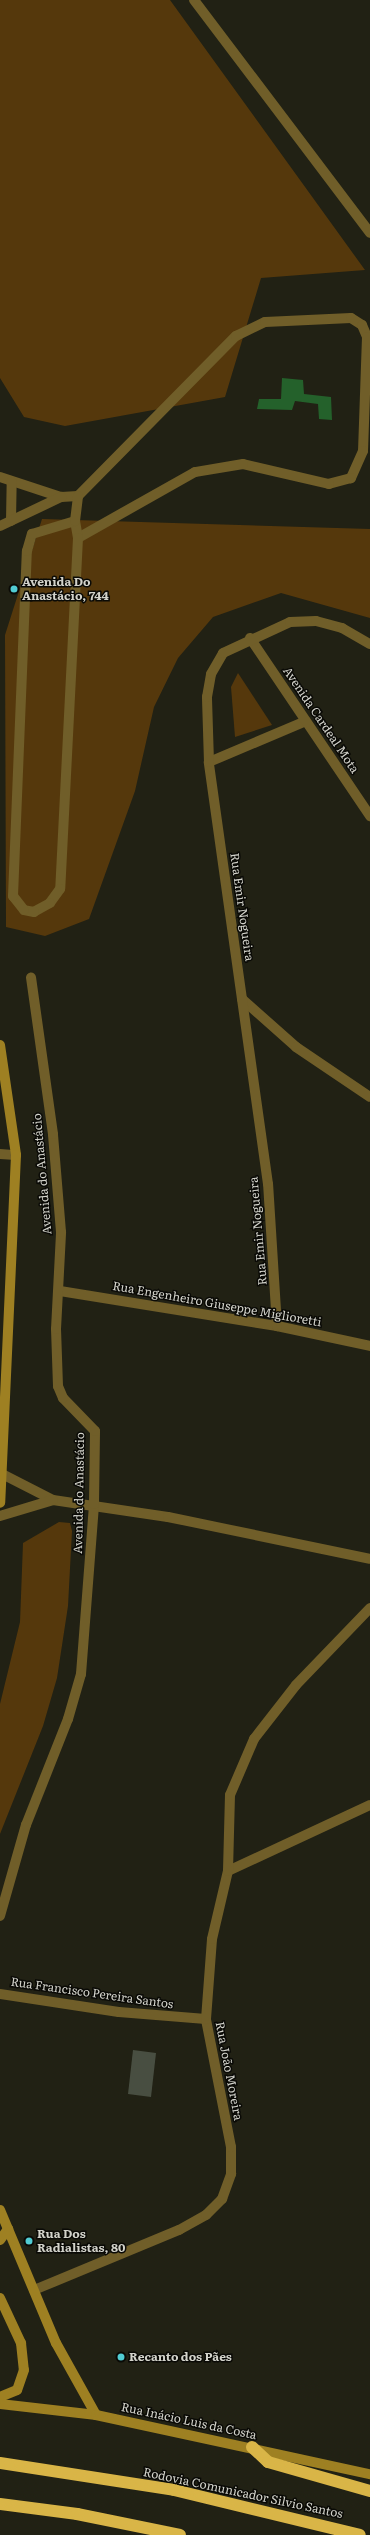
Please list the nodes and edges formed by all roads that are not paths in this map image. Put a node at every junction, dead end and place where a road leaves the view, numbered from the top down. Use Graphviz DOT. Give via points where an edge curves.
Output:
graph roads {
  1 [pos="194,0"];
  2 [pos="370,233"];
  3 [pos="0,477"];
  4 [pos="12,482"];
  5 [pos="78,496"];
  6 [pos="61,497"];
  7 [pos="11,521"];
  8 [pos="75,521"];
  9 [pos="0,526"];
  10 [pos="78,538"];
  11 [pos="250,638"];
  12 [pos="370,644"];
  13 [pos="306,721"];
  14 [pos="209,762"];
  15 [pos="370,816"];
  16 [pos="32,978"];
  17 [pos="242,999"];
  18 [pos="0,1045"];
  19 [pos="370,1097"];
  20 [pos="0,1154"];
  21 [pos="16,1155"];
  22 [pos="60,1291"];
  23 [pos="277,1326"];
  24 [pos="370,1346"];
  25 [pos="2,1474"];
  26 [pos="53,1500"];
  27 [pos="0,1503"];
  28 [pos="94,1504"];
  29 [pos="0,1516"];
  30 [pos="370,1560"];
  31 [pos="370,1608"];
  32 [pos="370,1805"];
  33 [pos="228,1872"];
  34 [pos="0,1916"];
  35 [pos="0,1994"];
  36 [pos="206,2019"];
  37 [pos="0,2210"];
  38 [pos="8,2229"];
  39 [pos="0,2240"];
  40 [pos="34,2290"];
  41 [pos="0,2298"];
  42 [pos="0,2397"];
  43 [pos="0,2404"];
  44 [pos="96,2415"];
  45 [pos="252,2447"];
  46 [pos="0,2463"];
  47 [pos="354,2469"];
  48 [pos="370,2470"];
  49 [pos="370,2474"];
  50 [pos="370,2491"];
  51 [pos="0,2504"];
  52 [pos="180,2535"];
  53 [pos="360,2535"];
  1 -- 2 [label="street"];
  3 -- 4 [label="street"];
  4 -- 6 [label="street"];
  4 -- 7 [label="street"];
  5 -- 6 [label="street"];
  5 -- 8 [label="street"];
  5 -- 10 [label="street" via="236,336 265,322 350,318 362,325 367,337 363,451 351,478 329,484 244,464 195,472"];
  6 -- 7 [label="street"];
  7 -- 9 [label="street"];
  8 -- 10 [label="street"];
  8 -- 10 [label="street" via="32,534 28,551 13,896 24,910 34,912 50,903 60,889"];
  11 -- 12 [label="street, Rua Emir Nogueira" via="290,622 316,621 342,628"];
  11 -- 13 [label="street, Avenida Cardeal Mota"];
  11 -- 14 [label="street, Rua Emir Nogueira" via="223,653 211,674 207,697"];
  13 -- 14 [label="street"];
  13 -- 15 [label="street, Avenida Cardeal Mota"];
  14 -- 17 [label="street, Rua Emir Nogueira"];
  16 -- 22 [label="street, Avenida do Anastácio" via="58,1178"];
  17 -- 19 [label="street" via="296,1048"];
  17 -- 23 [label="street, Rua Emir Nogueira" via="268,1184"];
  18 -- 21 [label="main road, Avenida do Anastácio"];
  20 -- 21 [label="street"];
  21 -- 25 [label="main road, Avenida do Anastácio"];
  22 -- 23 [label="street, Rua Engenheiro Giuseppe Miglioretti"];
  22 -- 28 [label="street, Avenida do Anastácio" via="56,1329 58,1386 63,1398 95,1430"];
  23 -- 24 [label="street, Rua Engenheiro Giuseppe Miglioretti"];
  25 -- 26 [label="street"];
  25 -- 27 [label="main road, Avenida do Anastácio"];
  26 -- 28 [label="street"];
  26 -- 29 [label="street"];
  28 -- 30 [label="street"];
  28 -- 34 [label="street, Avenida do Anastácio" via="81,1674 68,1719 26,1825"];
  31 -- 33 [label="street, Rua João Moreira" via="296,1685 254,1739 230,1795"];
  32 -- 33 [label="street"];
  33 -- 36 [label="street, Rua João Moreira" via="212,1939"];
  35 -- 36 [label="street, Rua Francisco Pereira Santos" via="118,2012"];
  36 -- 40 [label="street, Rua João Moreira" via="232,2147 231,2174 222,2199 206,2215 179,2230"];
  37 -- 38 [label="main road"];
  38 -- 39 [label="main road"];
  38 -- 40 [label="main road"];
  40 -- 44 [label="main road" via="56,2342"];
  41 -- 42 [label="main road" via="21,2343 24,2370 16,2390"];
  43 -- 44 [label="main road, Rua Inácio Luis da Costa"];
  44 -- 45 [label="main road, Rua Inácio Luis da Costa"];
  45 -- 47 [label="main road, Rua Inácio Luis da Costa"];
  45 -- 50 [label="highway" via="268,2462"];
  46 -- 53 [label="highway, Rodovia Comunicador Silvio Santos" via="174,2490"];
  47 -- 48 [label="street"];
  47 -- 49 [label="main road, Rua Inácio Luis da Costa"];
  51 -- 52 [label="highway" via="77,2514"];
}
